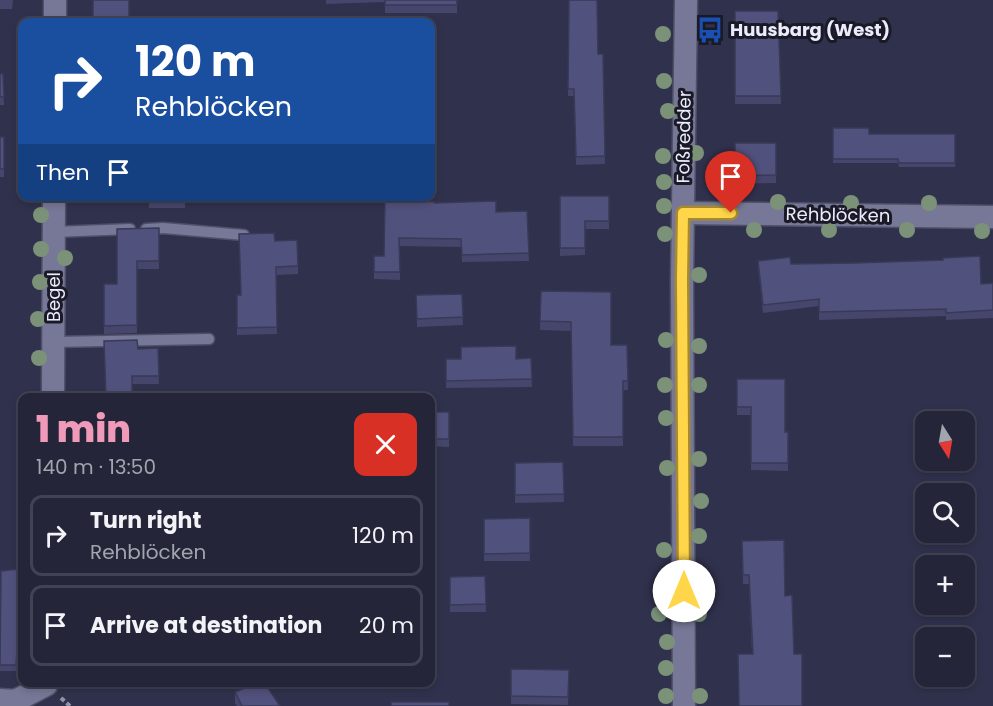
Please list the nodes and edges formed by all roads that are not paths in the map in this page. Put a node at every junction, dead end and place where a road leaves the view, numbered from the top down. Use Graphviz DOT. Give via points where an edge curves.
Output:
graph roads {
  1 [pos="55,0"];
  2 [pos="686,0"];
  3 [pos="55,18"];
  4 [pos="54,201"];
  5 [pos="683,213"];
  6 [pos="993,218"];
  7 [pos="54,232"];
  8 [pos="244,235"];
  9 [pos="209,339"];
  10 [pos="54,342"];
  11 [pos="53,393"];
  12 [pos="42,687"];
  13 [pos="0,700"];
  14 [pos="684,706"];
  1 -- 3 [label="street"];
  2 -- 5 [label="street, Foßredder"];
  4 -- 7 [label="street, Begel"];
  5 -- 6 [label="street, Rehblöcken"];
  5 -- 14 [label="street, Foßredder"];
  7 -- 8 [label="lane" via="163,228"];
  7 -- 10 [label="street, Begel"];
  9 -- 10 [label="lane"];
  10 -- 11 [label="street, Begel"];
  12 -- 13 [label="street" via="15,701"];
}
